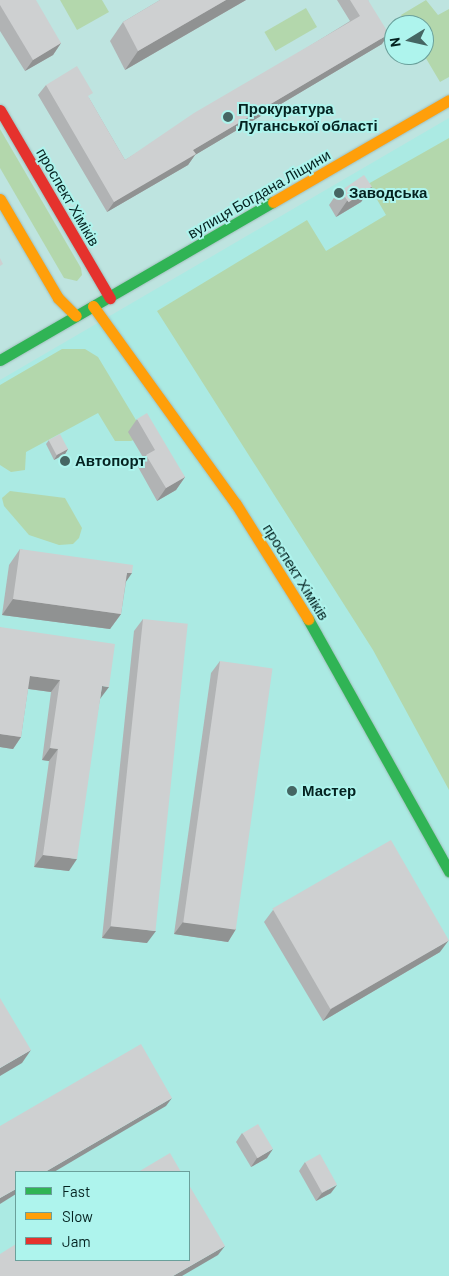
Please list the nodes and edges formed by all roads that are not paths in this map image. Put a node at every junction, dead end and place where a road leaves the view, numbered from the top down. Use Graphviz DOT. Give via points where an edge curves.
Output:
graph roads {
  1 [pos="449,100"];
  2 [pos="0,110"];
  3 [pos="0,199"];
  4 [pos="110,298"];
  5 [pos="93,306"];
  6 [pos="76,316"];
  7 [pos="0,360"];
  8 [pos="449,871"];
  1 -- 4 [label="main road, вулиця Богдана Ліщини"];
  2 -- 4 [label="main road, проспект Хіміків"];
  3 -- 6 [label="main road" via="58,298"];
  4 -- 5 [label="main road, вулиця Богдана Ліщини"];
  5 -- 6 [label="main road, вулиця Богдана Ліщини"];
  5 -- 8 [label="main road, проспект Хіміків" via="236,504 321,641"];
  6 -- 7 [label="main road"];
}
